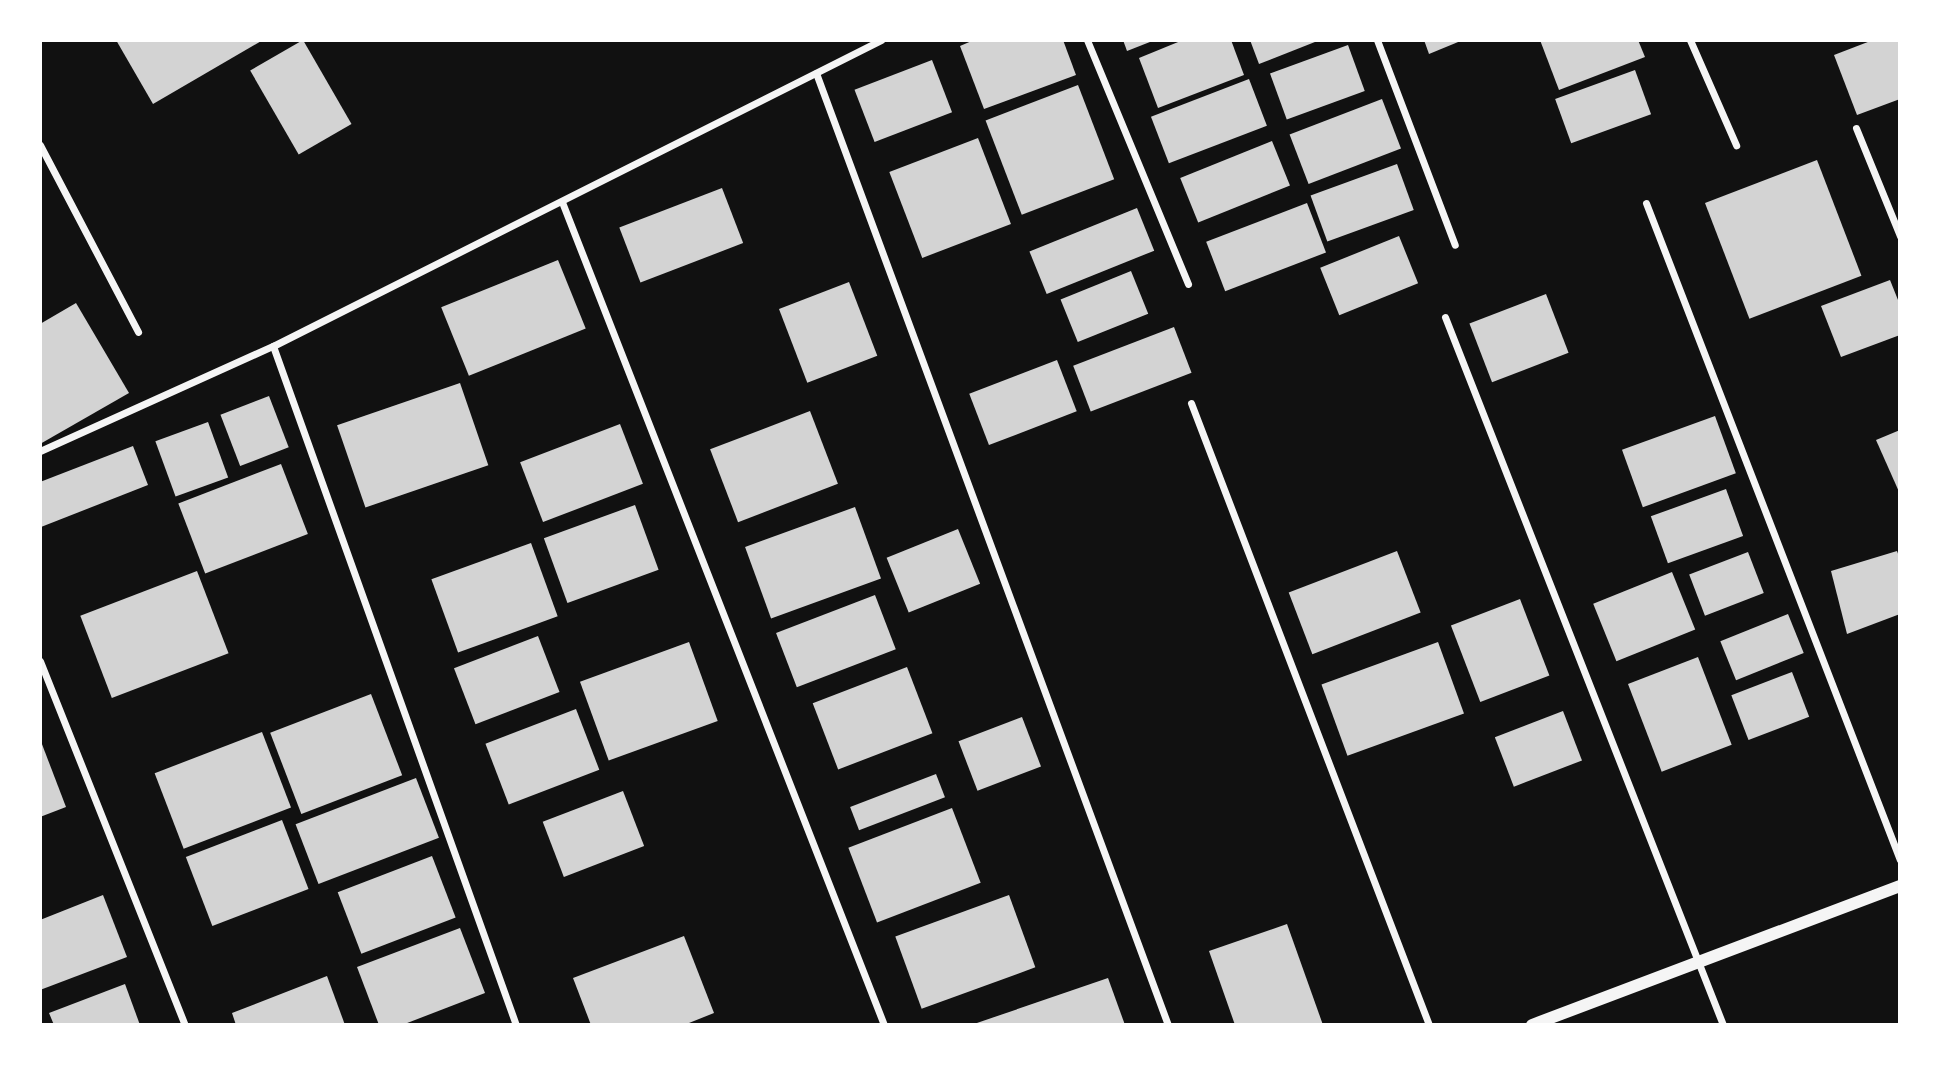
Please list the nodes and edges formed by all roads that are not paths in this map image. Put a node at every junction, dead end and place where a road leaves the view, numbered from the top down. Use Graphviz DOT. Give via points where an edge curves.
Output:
graph roads {
  1 [pos="881,40"];
  2 [pos="1087,40"];
  3 [pos="1377,40"];
  4 [pos="1690,40"];
  5 [pos="816,73"];
  6 [pos="1856,128"];
  7 [pos="40,145"];
  8 [pos="1736,145"];
  9 [pos="562,202"];
  10 [pos="1646,203"];
  11 [pos="1900,236"];
  12 [pos="1455,245"];
  13 [pos="1188,285"];
  14 [pos="1445,317"];
  15 [pos="138,332"];
  16 [pos="273,346"];
  17 [pos="1191,403"];
  18 [pos="40,451"];
  19 [pos="40,661"];
  20 [pos="1900,860"];
  21 [pos="1900,886"];
  22 [pos="1699,962"];
  23 [pos="186,1025"];
  24 [pos="516,1025"];
  25 [pos="884,1025"];
  26 [pos="1168,1025"];
  27 [pos="1429,1025"];
  28 [pos="1532,1025"];
  29 [pos="1723,1025"];
  1 -- 5 [label="street"];
  2 -- 13 [label="street"];
  3 -- 12 [label="street"];
  4 -- 8 [label="street"];
  5 -- 9 [label="street"];
  5 -- 26 [label="street"];
  6 -- 11 [label="street"];
  7 -- 15 [label="street"];
  9 -- 16 [label="street"];
  9 -- 25 [label="street"];
  10 -- 20 [label="street"];
  14 -- 22 [label="street"];
  16 -- 18 [label="street"];
  16 -- 24 [label="street"];
  17 -- 27 [label="street"];
  19 -- 23 [label="street"];
  21 -- 22 [label="street"];
  22 -- 28 [label="street"];
  22 -- 29 [label="street"];
}
